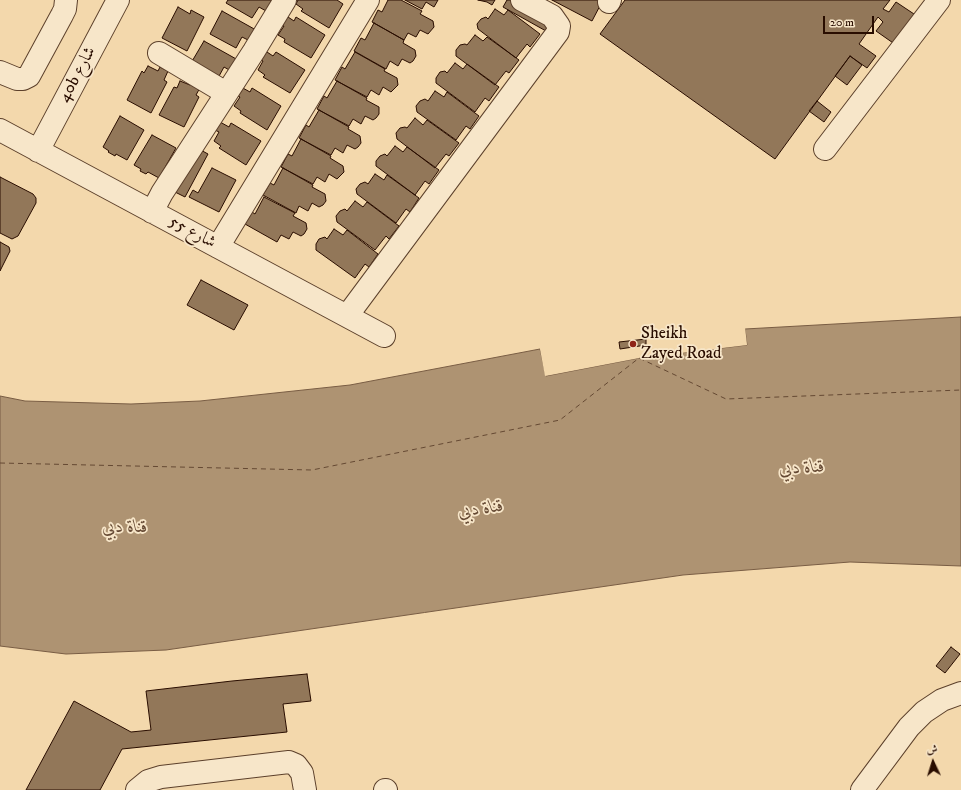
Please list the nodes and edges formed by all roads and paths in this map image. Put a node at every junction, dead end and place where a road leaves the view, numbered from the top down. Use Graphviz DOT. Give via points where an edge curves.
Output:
graph roads {
  1 [pos="66,0"];
  2 [pos="118,0"];
  3 [pos="285,0"];
  4 [pos="368,0"];
  5 [pos="522,0"];
  6 [pos="939,0"];
  7 [pos="159,53"];
  8 [pos="0,72"];
  9 [pos="226,93"];
  10 [pos="0,130"];
  11 [pos="825,149"];
  12 [pos="38,150"];
  13 [pos="152,212"];
  14 [pos="218,247"];
  15 [pos="347,316"];
  16 [pos="384,336"];
  17 [pos="961,693"];
  18 [pos="137,790"];
  19 [pos="305,790"];
  20 [pos="862,790"];
  1 -- 8 [label="street" via="65,9 29,76 17,79"];
  2 -- 12 [label="street, 40b شارع"];
  3 -- 9 [label="street"];
  4 -- 14 [label="street"];
  5 -- 15 [label="street" via="552,16 559,26 558,32"];
  6 -- 11 [label="street"];
  7 -- 9 [label="street"];
  9 -- 13 [label="street"];
  10 -- 12 [label="street, شارع 55"];
  12 -- 13 [label="street, شارع 55"];
  13 -- 14 [label="street, شارع 55"];
  14 -- 15 [label="street, شارع 55"];
  15 -- 16 [label="street, شارع 55"];
  17 -- 20 [label="street" via="942,700 924,712 909,727"];
  18 -- 19 [label="street" via="148,780 161,777 289,762 296,765 302,773"];
}
